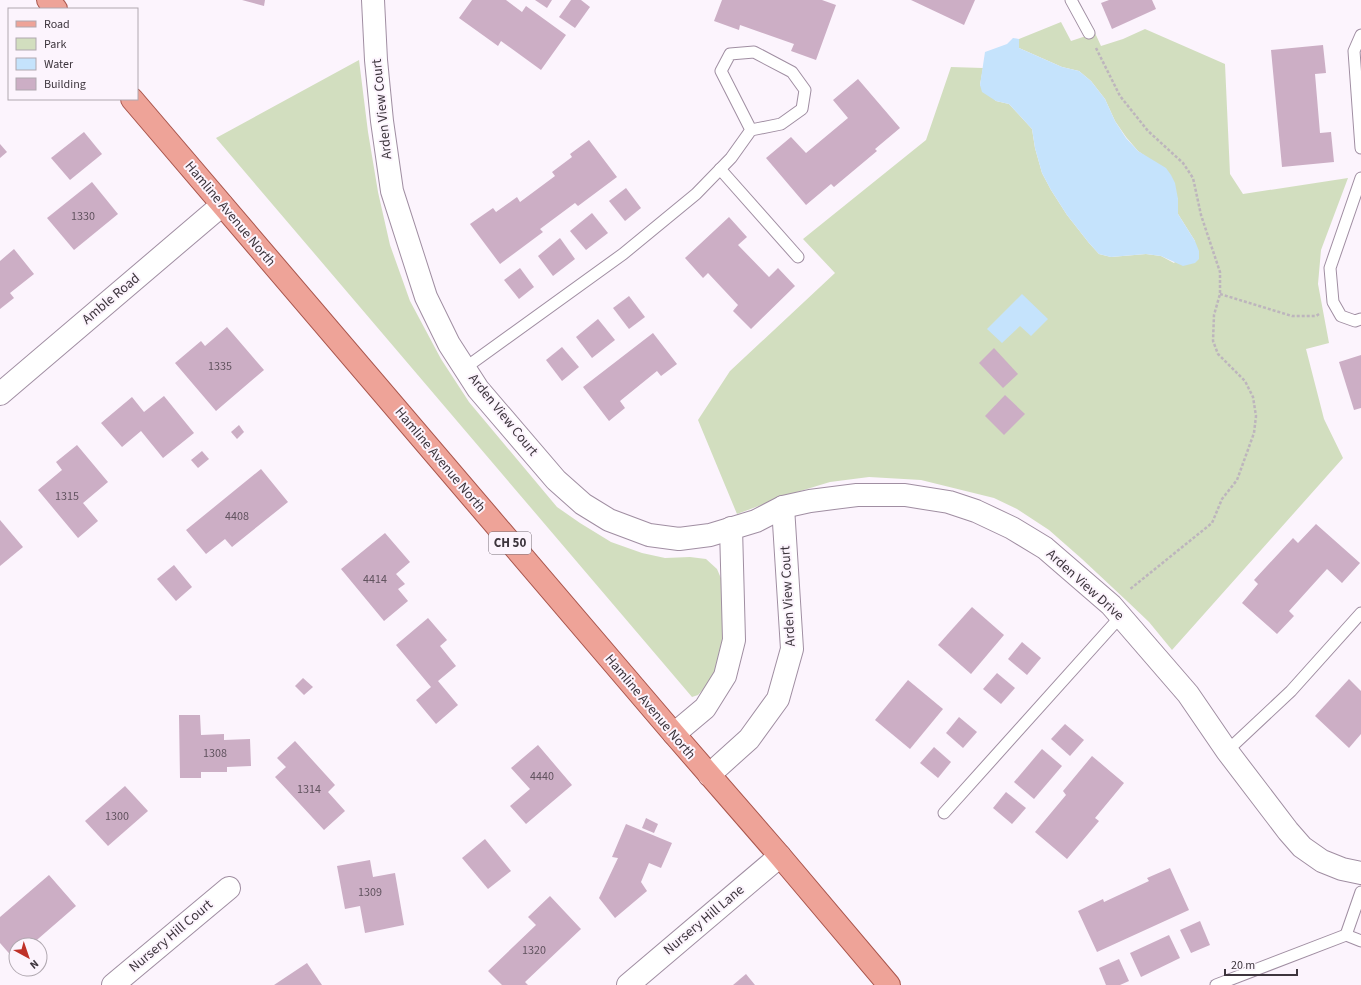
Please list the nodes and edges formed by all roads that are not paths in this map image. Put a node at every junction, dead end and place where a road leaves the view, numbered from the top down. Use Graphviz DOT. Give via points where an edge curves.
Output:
graph roads {
  1 [pos="48,0"];
  2 [pos="374,0"];
  3 [pos="1071,0"];
  4 [pos="55,8"];
  5 [pos="1089,33"];
  6 [pos="1361,35"];
  7 [pos="133,100"];
  8 [pos="751,130"];
  9 [pos="1361,148"];
  10 [pos="720,169"];
  11 [pos="1361,178"];
  12 [pos="222,205"];
  13 [pos="798,257"];
  14 [pos="1361,319"];
  15 [pos="465,368"];
  16 [pos="0,394"];
  17 [pos="783,507"];
  18 [pos="756,520"];
  19 [pos="731,528"];
  20 [pos="1116,610"];
  21 [pos="1361,613"];
  22 [pos="674,734"];
  23 [pos="1227,751"];
  24 [pos="709,775"];
  25 [pos="944,813"];
  26 [pos="780,856"];
  27 [pos="1361,873"];
  28 [pos="229,888"];
  29 [pos="1361,892"];
  30 [pos="1346,935"];
  31 [pos="1361,941"];
  32 [pos="113,985"];
  33 [pos="628,985"];
  34 [pos="890,985"];
  35 [pos="1216,985"];
  1 -- 4 [label="main road"];
  2 -- 15 [label="street, Arden View Court" via="382,121 392,191 426,297 449,344"];
  3 -- 5 [label="lane"];
  6 -- 9 [label="lane" via="1354,51"];
  7 -- 12 [label="main road, Hamline Avenue North / CH 50"];
  8 -- 8 [label="lane" via="721,72 730,54 754,52 792,72 805,90 802,109 781,124"];
  8 -- 10 [label="lane"];
  10 -- 13 [label="lane"];
  10 -- 15 [label="lane" via="696,194 623,254"];
  11 -- 14 [label="lane" via="1330,268 1333,302 1341,316 1355,322"];
  12 -- 16 [label="street, Amble Road"];
  12 -- 22 [label="main road, Hamline Avenue North / CH 50"];
  15 -- 19 [label="street, Arden View Court" via="492,406 556,480 582,504 609,520 649,535 679,539 710,535"];
  17 -- 18 [label="street, Arden View Drive"];
  17 -- 20 [label="street, Arden View Drive" via="857,495 905,495 949,502 976,511 1038,544"];
  17 -- 24 [label="street, Arden View Court" via="792,649 778,699 749,739"];
  18 -- 19 [label="street, Arden View Court"];
  19 -- 22 [label="street" via="734,640 725,676 705,708"];
  20 -- 23 [label="street, Arden View Drive" via="1188,694"];
  20 -- 25 [label="lane"];
  21 -- 23 [label="lane" via="1291,691"];
  22 -- 24 [label="main road, Hamline Avenue North / CH 50"];
  23 -- 27 [label="street, Arden View Drive" via="1302,847 1322,861"];
  24 -- 26 [label="main road, Hamline Avenue North / CH 50"];
  26 -- 33 [label="street, Nursery Hill Lane"];
  26 -- 34 [label="main road, Hamline Avenue North / CH 50"];
  28 -- 32 [label="street, Nursery Hill Court"];
  29 -- 30 [label="lane"];
  30 -- 31 [label="lane"];
  30 -- 35 [label="lane"];
}
